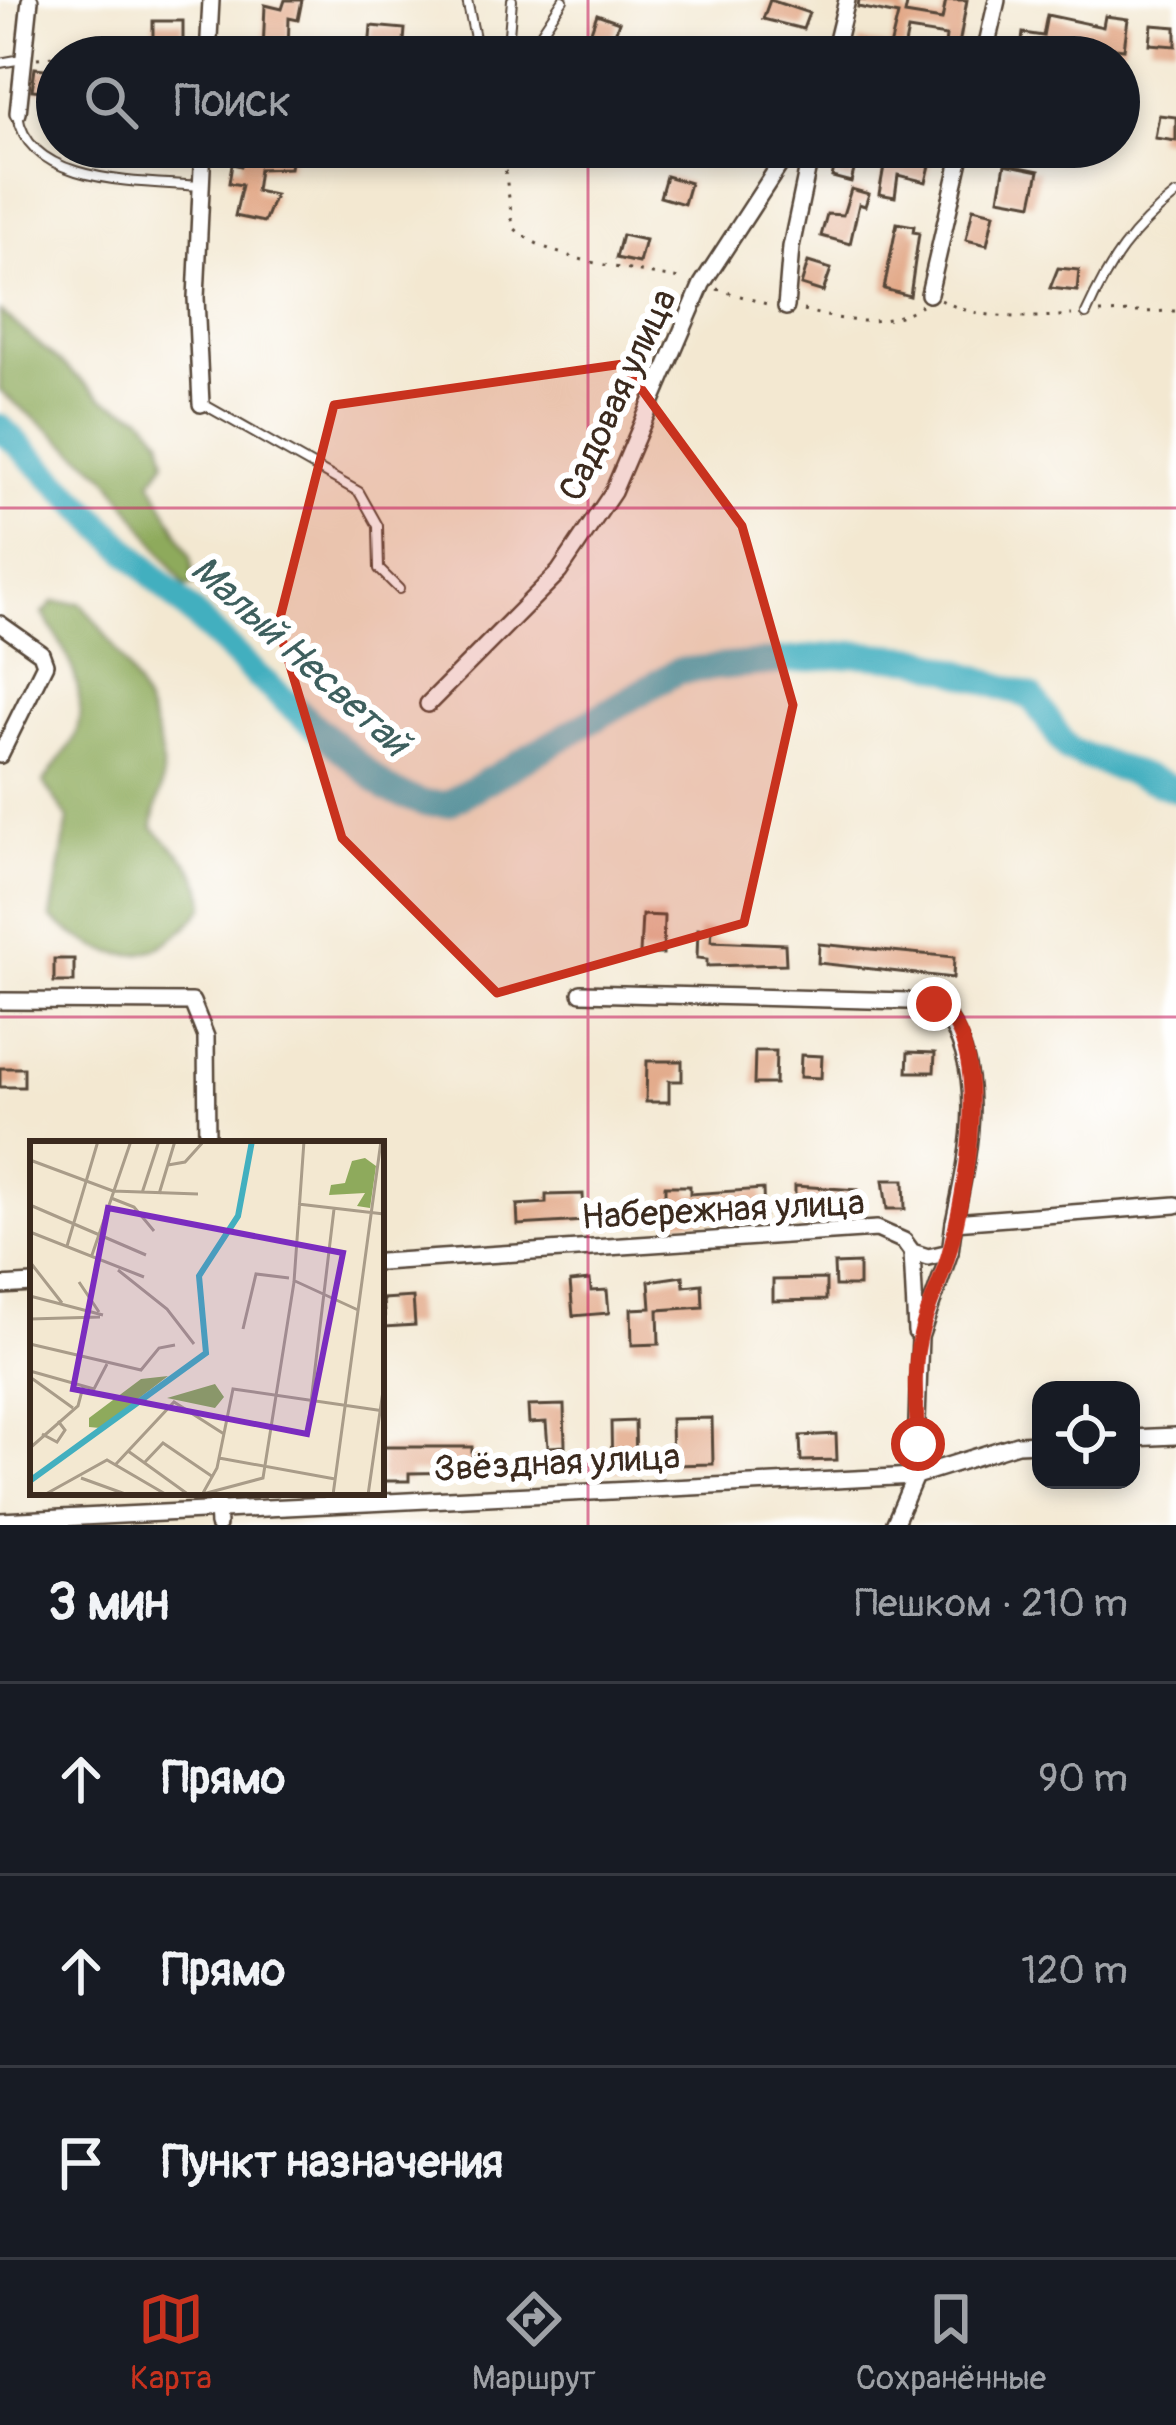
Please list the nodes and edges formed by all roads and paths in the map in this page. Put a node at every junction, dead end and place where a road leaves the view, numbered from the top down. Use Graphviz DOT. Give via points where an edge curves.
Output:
graph roads {
  1 [pos="30,0"];
  2 [pos="211,0"];
  3 [pos="467,0"];
  4 [pos="512,0"];
  5 [pos="563,0"];
  6 [pos="847,0"];
  7 [pos="997,0"];
  8 [pos="209,36"];
  9 [pos="475,36"];
  10 [pos="509,36"];
  11 [pos="539,36"];
  12 [pos="838,36"];
  13 [pos="989,36"];
  14 [pos="36,58"];
  15 [pos="24,59"];
  16 [pos="0,63"];
  17 [pos="18,113"];
  18 [pos="36,152"];
  19 [pos="83,168"];
  20 [pos="201,168"];
  21 [pos="505,168"];
  22 [pos="777,168"];
  23 [pos="808,168"];
  24 [pos="958,168"];
  25 [pos="200,186"];
  26 [pos="1176,196"];
  27 [pos="702,284"];
  28 [pos="929,294"];
  29 [pos="786,307"];
  30 [pos="1176,311"];
  31 [pos="1086,314"];
  32 [pos="201,404"];
  33 [pos="399,589"];
  34 [pos="0,624"];
  35 [pos="428,704"];
  36 [pos="0,755"];
  37 [pos="581,993"];
  38 [pos="0,1001"];
  39 [pos="208,1141"];
  40 [pos="1176,1205"];
  41 [pos="954,1222"];
  42 [pos="912,1252"];
  43 [pos="950,1252"];
  44 [pos="384,1262"];
  45 [pos="30,1284"];
  46 [pos="0,1286"];
  47 [pos="915,1365"];
  48 [pos="1176,1436"];
  49 [pos="1140,1438"];
  50 [pos="1032,1443"];
  51 [pos="915,1476"];
  52 [pos="217,1518"];
  53 [pos="0,1521"];
  54 [pos="894,1525"];
  1 -- 15 [label="street"];
  2 -- 8 [label="street"];
  3 -- 9 [label="lane"];
  4 -- 10 [label="lane"];
  5 -- 11 [label="lane"];
  6 -- 12 [label="street"];
  7 -- 13 [label="street"];
  14 -- 15 [label="path"];
  15 -- 16 [label="lane"];
  15 -- 17 [label="street"];
  17 -- 18 [label="lane" via="21,134"];
  19 -- 25 [label="lane"];
  20 -- 25 [label="street"];
  21 -- 27 [label="path" via="513,227 522,236 554,251"];
  22 -- 27 [label="street, Садовая улица"];
  23 -- 29 [label="street"];
  24 -- 28 [label="street"];
  25 -- 32 [label="street"];
  26 -- 31 [label="lane" via="1128,236"];
  27 -- 29 [label="path"];
  27 -- 35 [label="street, Садовая улица" via="613,492 560,572"];
  28 -- 29 [label="path" via="917,310 872,322"];
  28 -- 31 [label="path" via="956,309 1028,318"];
  30 -- 31 [label="path"];
  32 -- 33 [label="lane" via="359,492 378,526 379,569"];
  34 -- 36 [label="street" via="45,664"];
  37 -- 41 [label="street" via="934,1004 959,1037 971,1105"];
  38 -- 39 [label="street" via="192,1002 206,1037"];
  40 -- 41 [label="street"];
  41 -- 43 [label="street"];
  42 -- 43 [label="street, Набережная улица"];
  42 -- 44 [label="street, Набережная улица" via="877,1229"];
  42 -- 47 [label="street"];
  43 -- 47 [label="street"];
  45 -- 46 [label="street"];
  47 -- 51 [label="street"];
  48 -- 49 [label="street"];
  50 -- 51 [label="street, Звёздная улица"];
  51 -- 52 [label="street, Звёздная улица"];
  51 -- 54 [label="street"];
  52 -- 53 [label="street, Звёздная улица"];
}
